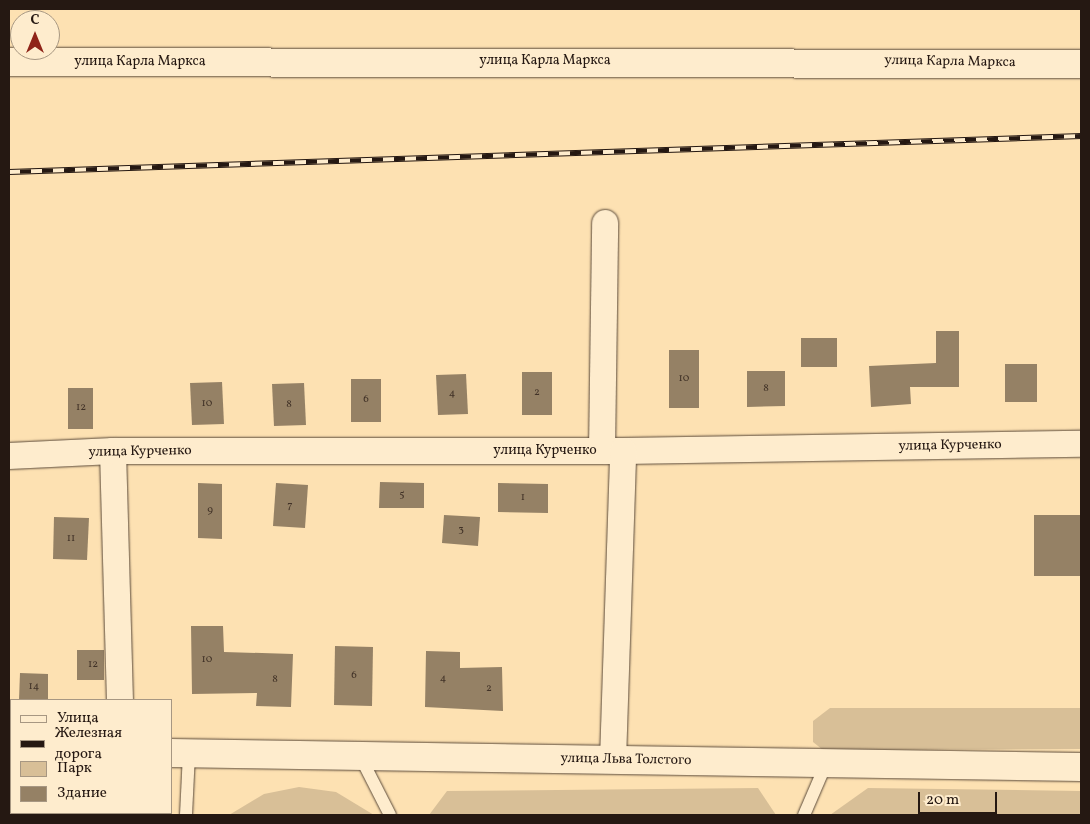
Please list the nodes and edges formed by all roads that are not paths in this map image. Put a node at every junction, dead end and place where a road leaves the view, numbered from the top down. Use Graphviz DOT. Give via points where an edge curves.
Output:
graph roads {
  1 [pos="9,62"];
  2 [pos="1081,64"];
  3 [pos="605,223"];
  4 [pos="1081,444"];
  5 [pos="113,452"];
  6 [pos="613,452"];
  7 [pos="9,456"];
  8 [pos="120,699"];
  9 [pos="180,753"];
  10 [pos="360,756"];
  11 [pos="613,760"];
  12 [pos="826,764"];
  13 [pos="1081,767"];
  14 [pos="186,815"];
  15 [pos="390,815"];
  16 [pos="804,815"];
  1 -- 2 [label="street, улица Карла Маркса"];
  3 -- 6 [label="street"];
  4 -- 6 [label="street, улица Курченко"];
  5 -- 6 [label="street, улица Курченко"];
  5 -- 7 [label="street, улица Курченко"];
  5 -- 8 [label="street"];
  6 -- 11 [label="street"];
  9 -- 10 [label="street, улица Льва Толстого"];
  9 -- 14 [label="lane"];
  10 -- 11 [label="street, улица Льва Толстого"];
  10 -- 15 [label="lane"];
  11 -- 12 [label="street, улица Льва Толстого"];
  12 -- 13 [label="street, улица Льва Толстого"];
  12 -- 16 [label="lane"];
}
